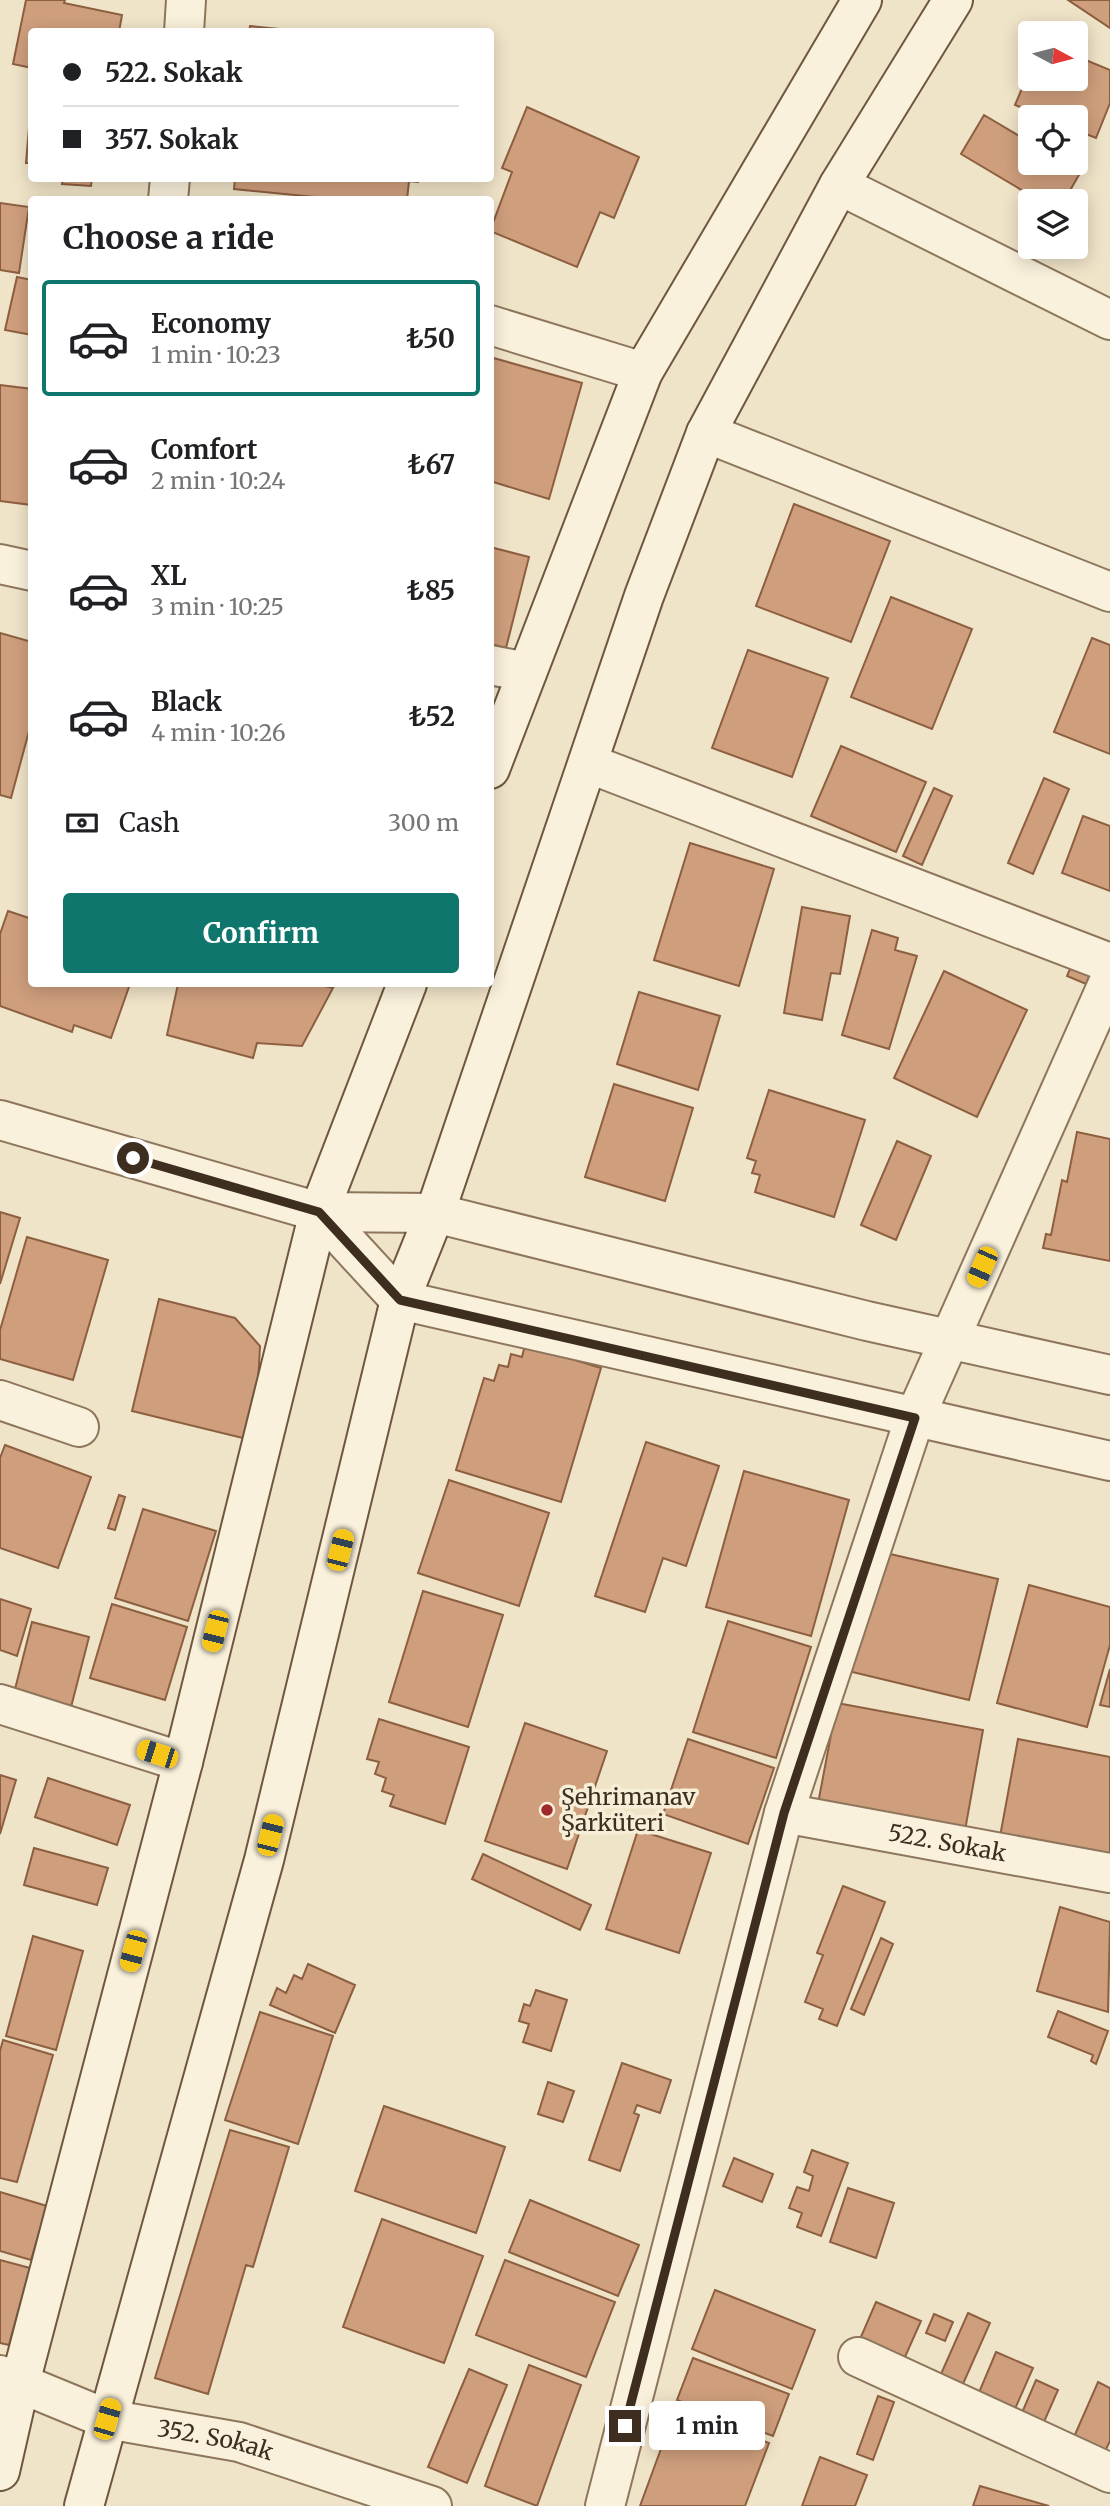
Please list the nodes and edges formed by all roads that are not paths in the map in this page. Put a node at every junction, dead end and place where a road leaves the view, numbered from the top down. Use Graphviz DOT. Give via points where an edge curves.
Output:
graph roads {
  1 [pos="186,0"];
  2 [pos="862,0"];
  3 [pos="953,0"];
  4 [pos="184,28"];
  5 [pos="839,185"];
  6 [pos="1110,320"];
  7 [pos="494,326"];
  8 [pos="642,372"];
  9 [pos="706,433"];
  10 [pos="0,564"];
  11 [pos="28,570"];
  12 [pos="1110,592"];
  13 [pos="494,666"];
  14 [pos="527,673"];
  15 [pos="494,759"];
  16 [pos="590,764"];
  17 [pos="1110,963"];
  18 [pos="1110,979"];
  19 [pos="406,987"];
  20 [pos="0,1120"];
  21 [pos="319,1212"];
  22 [pos="435,1213"];
  23 [pos="400,1300"];
  24 [pos="950,1339"];
  25 [pos="1110,1375"];
  26 [pos="0,1400"];
  27 [pos="915,1418"];
  28 [pos="79,1427"];
  29 [pos="1110,1461"];
  30 [pos="0,1704"];
  31 [pos="183,1762"];
  32 [pos="784,1813"];
  33 [pos="1110,1873"];
  34 [pos="858,2357"];
  35 [pos="10,2379"];
  36 [pos="107,2419"];
  37 [pos="0,2471"];
  38 [pos="1110,2473"];
  39 [pos="84,2506"];
  40 [pos="432,2506"];
  41 [pos="605,2506"];
  1 -- 4 [label="street"];
  2 -- 8 [label="street"];
  3 -- 5 [label="street"];
  5 -- 6 [label="street"];
  5 -- 9 [label="street"];
  7 -- 8 [label="street"];
  8 -- 14 [label="street"];
  9 -- 12 [label="street"];
  9 -- 16 [label="street" via="644,596"];
  10 -- 11 [label="street"];
  13 -- 14 [label="street"];
  14 -- 15 [label="street"];
  16 -- 17 [label="street"];
  16 -- 22 [label="street"];
  18 -- 24 [label="street"];
  19 -- 21 [label="street"];
  20 -- 21 [label="street"];
  21 -- 22 [label="street"];
  21 -- 23 [label="street"];
  21 -- 31 [label="street"];
  22 -- 23 [label="street"];
  22 -- 24 [label="street"];
  23 -- 27 [label="street"];
  23 -- 36 [label="street" via="264,1860"];
  24 -- 25 [label="street"];
  24 -- 27 [label="street"];
  26 -- 28 [label="street"];
  27 -- 29 [label="street"];
  27 -- 32 [label="street"];
  30 -- 31 [label="street"];
  31 -- 35 [label="street"];
  32 -- 33 [label="street, 522. Sokak"];
  32 -- 41 [label="street"];
  34 -- 38 [label="street"];
  35 -- 36 [label="street, 352. Sokak"];
  35 -- 37 [label="street"];
  36 -- 39 [label="street"];
  36 -- 40 [label="street, 352. Sokak" via="239,2441"];
}
